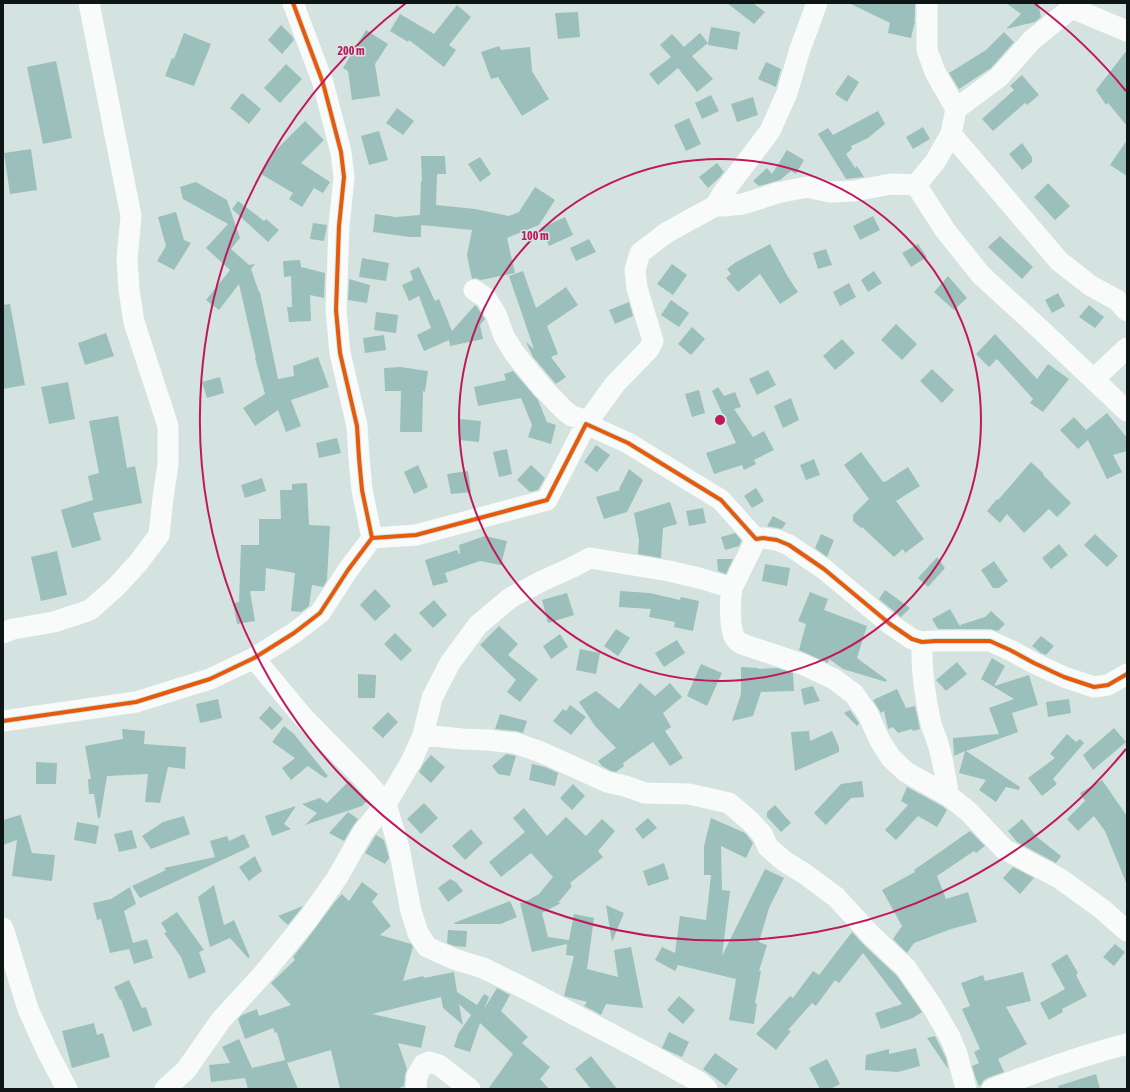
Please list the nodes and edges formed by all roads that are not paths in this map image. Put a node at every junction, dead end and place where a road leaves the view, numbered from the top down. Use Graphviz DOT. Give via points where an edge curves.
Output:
graph roads {
  1 [pos="89,3"];
  2 [pos="293,3"];
  3 [pos="817,3"];
  4 [pos="927,3"];
  5 [pos="1076,5"];
  6 [pos="1127,31"];
  7 [pos="956,109"];
  8 [pos="951,134"];
  9 [pos="916,185"];
  10 [pos="715,206"];
  11 [pos="474,290"];
  12 [pos="1127,311"];
  13 [pos="1127,348"];
  14 [pos="1094,379"];
  15 [pos="1127,411"];
  16 [pos="586,424"];
  17 [pos="372,538"];
  18 [pos="756,539"];
  19 [pos="732,588"];
  20 [pos="3,633"];
  21 [pos="922,642"];
  22 [pos="254,658"];
  23 [pos="1127,674"];
  24 [pos="3,721"];
  25 [pos="423,734"];
  26 [pos="949,796"];
  27 [pos="386,804"];
  28 [pos="3,928"];
  29 [pos="1127,932"];
  30 [pos="1127,1044"];
  31 [pos="67,1089"];
  32 [pos="165,1089"];
  33 [pos="416,1089"];
  34 [pos="470,1089"];
  35 [pos="707,1089"];
  36 [pos="966,1089"];
  37 [pos="992,1089"];
  1 -- 20 [label="street" via="131,216 127,259 134,322 168,426 168,464 159,535 116,588 90,610 54,622"];
  2 -- 17 [label="street" via="323,83 341,152 344,177 336,310 340,353 357,426 362,490"];
  3 -- 10 [label="street" via="800,49 788,93 770,131"];
  4 -- 7 [label="street" via="927,50 935,72"];
  5 -- 6 [label="street" via="1079,11"];
  5 -- 7 [label="street" via="1032,40 999,77"];
  7 -- 8 [label="street"];
  8 -- 9 [label="street" via="935,162"];
  8 -- 12 [label="street" via="1060,261 1091,286 1117,300"];
  9 -- 10 [label="street" via="890,184 854,191 830,192 807,187 743,204"];
  9 -- 14 [label="street" via="945,230 981,275"];
  10 -- 16 [label="street" via="666,233 640,253 635,270 637,288 653,341 649,349 615,384"];
  11 -- 16 [label="street" via="486,298 512,351 542,387 564,410"];
  13 -- 14 [label="street"];
  14 -- 15 [label="street"];
  16 -- 17 [label="street" via="547,500 416,534"];
  16 -- 18 [label="street" via="628,443 721,500"];
  17 -- 22 [label="street" via="320,613"];
  18 -- 19 [label="street"];
  18 -- 21 [label="street" via="778,540 788,545 824,569 890,624 912,639"];
  19 -- 25 [label="street" via="699,578 590,558 510,598 478,625 450,663 432,698"];
  19 -- 26 [label="street" via="731,619 735,639 742,644 802,664 834,679 854,694 868,714 891,758 906,772"];
  21 -- 23 [label="street" via="990,641 1064,677 1094,686 1108,685"];
  21 -- 26 [label="street" via="923,682"];
  22 -- 24 [label="street" via="210,679 136,702"];
  22 -- 27 [label="street" via="303,716"];
  25 -- 27 [label="street" via="412,760"];
  25 -- 36 [label="street" via="515,743 607,782 645,793 689,794 730,803 762,834 768,847 836,897 906,968 950,1037"];
  26 -- 29 [label="street" via="969,812 1004,849 1059,878 1102,909"];
  27 -- 32 [label="street" via="364,832 338,878 308,919 221,1020 186,1070"];
  27 -- 35 [label="street" via="399,848 411,911 426,947 483,968 522,987 649,1054"];
  28 -- 31 [label="street" via="28,1008"];
  30 -- 37 [label="street" via="1060,1064"];
  33 -- 34 [label="street" via="417,1076 423,1066 430,1062 439,1065"];
}
